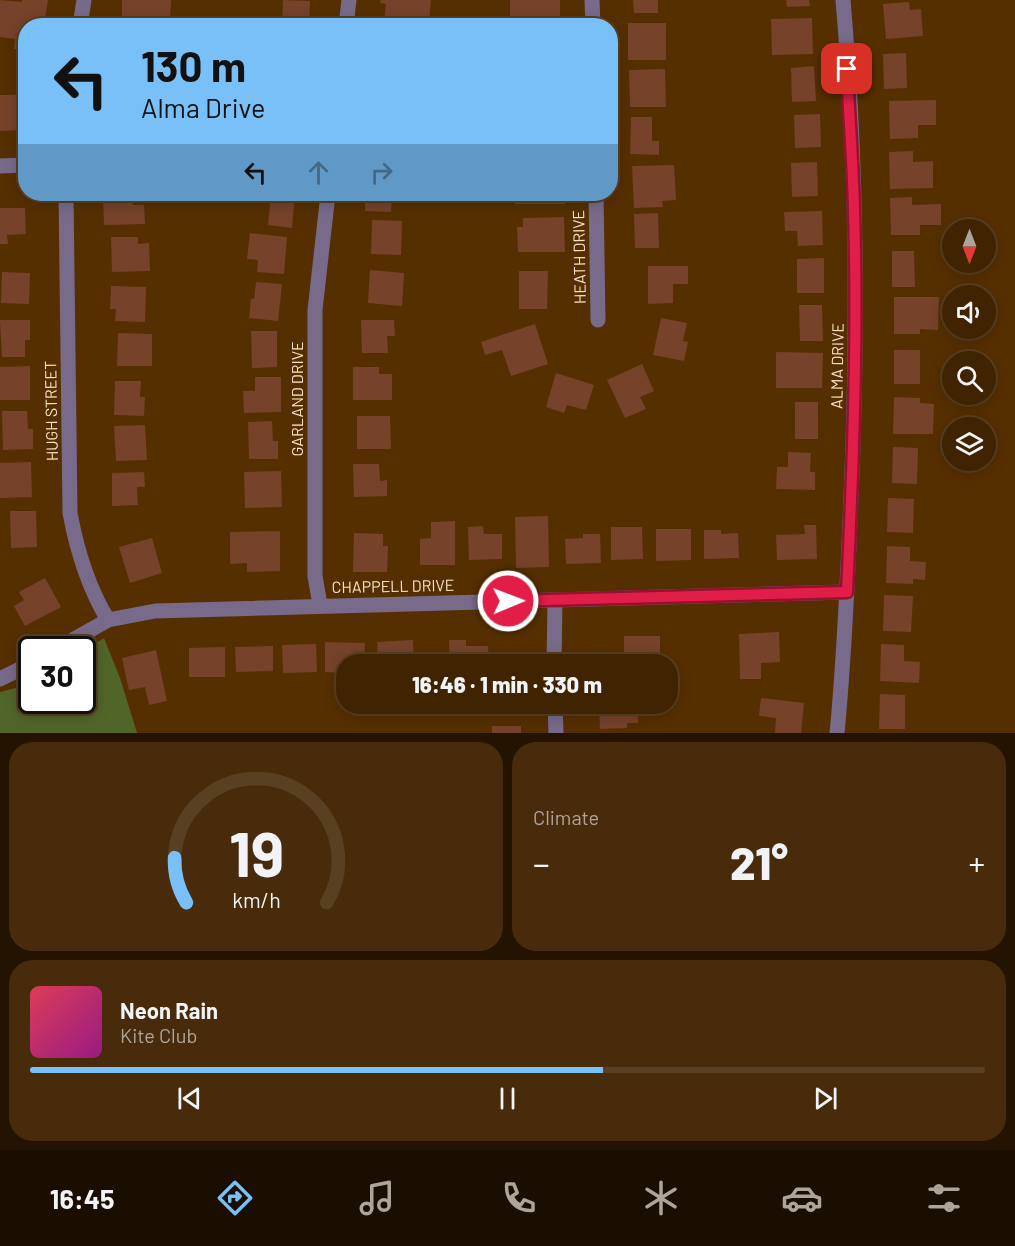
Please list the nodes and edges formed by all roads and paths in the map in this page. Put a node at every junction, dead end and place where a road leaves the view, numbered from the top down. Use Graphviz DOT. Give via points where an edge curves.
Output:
graph roads {
  1 [pos="84,0"];
  2 [pos="349,0"];
  3 [pos="592,0"];
  4 [pos="843,0"];
  5 [pos="81,18"];
  6 [pos="347,18"];
  7 [pos="593,18"];
  8 [pos="18,165"];
  9 [pos="0,166"];
  10 [pos="66,201"];
  11 [pos="327,201"];
  12 [pos="596,201"];
  13 [pos="598,320"];
  14 [pos="847,592"];
  15 [pos="555,600"];
  16 [pos="320,605"];
  17 [pos="108,620"];
  18 [pos="80,636"];
  19 [pos="554,654"];
  20 [pos="18,670"];
  21 [pos="0,679"];
  22 [pos="555,714"];
  23 [pos="556,733"];
  24 [pos="837,733"];
  1 -- 5 [label="street"];
  2 -- 6 [label="street"];
  3 -- 7 [label="street"];
  4 -- 14 [label="street, ALMA DRIVE" via="854,210 855,320"];
  8 -- 9 [label="street"];
  10 -- 17 [label="street, HUGH STREET" via="70,513 79,554"];
  11 -- 16 [label="street, GARLAND DRIVE" via="315,310 315,576"];
  12 -- 13 [label="street, HEATH DRIVE"];
  14 -- 15 [label="street, CHAPPELL DRIVE"];
  14 -- 24 [label="street, ALMA DRIVE"];
  15 -- 16 [label="street, CHAPPELL DRIVE"];
  15 -- 19 [label="street"];
  16 -- 17 [label="street, CHAPPELL DRIVE" via="155,611"];
  17 -- 18 [label="street, CHAPPELL DRIVE"];
  20 -- 21 [label="street"];
  22 -- 23 [label="street"];
}
